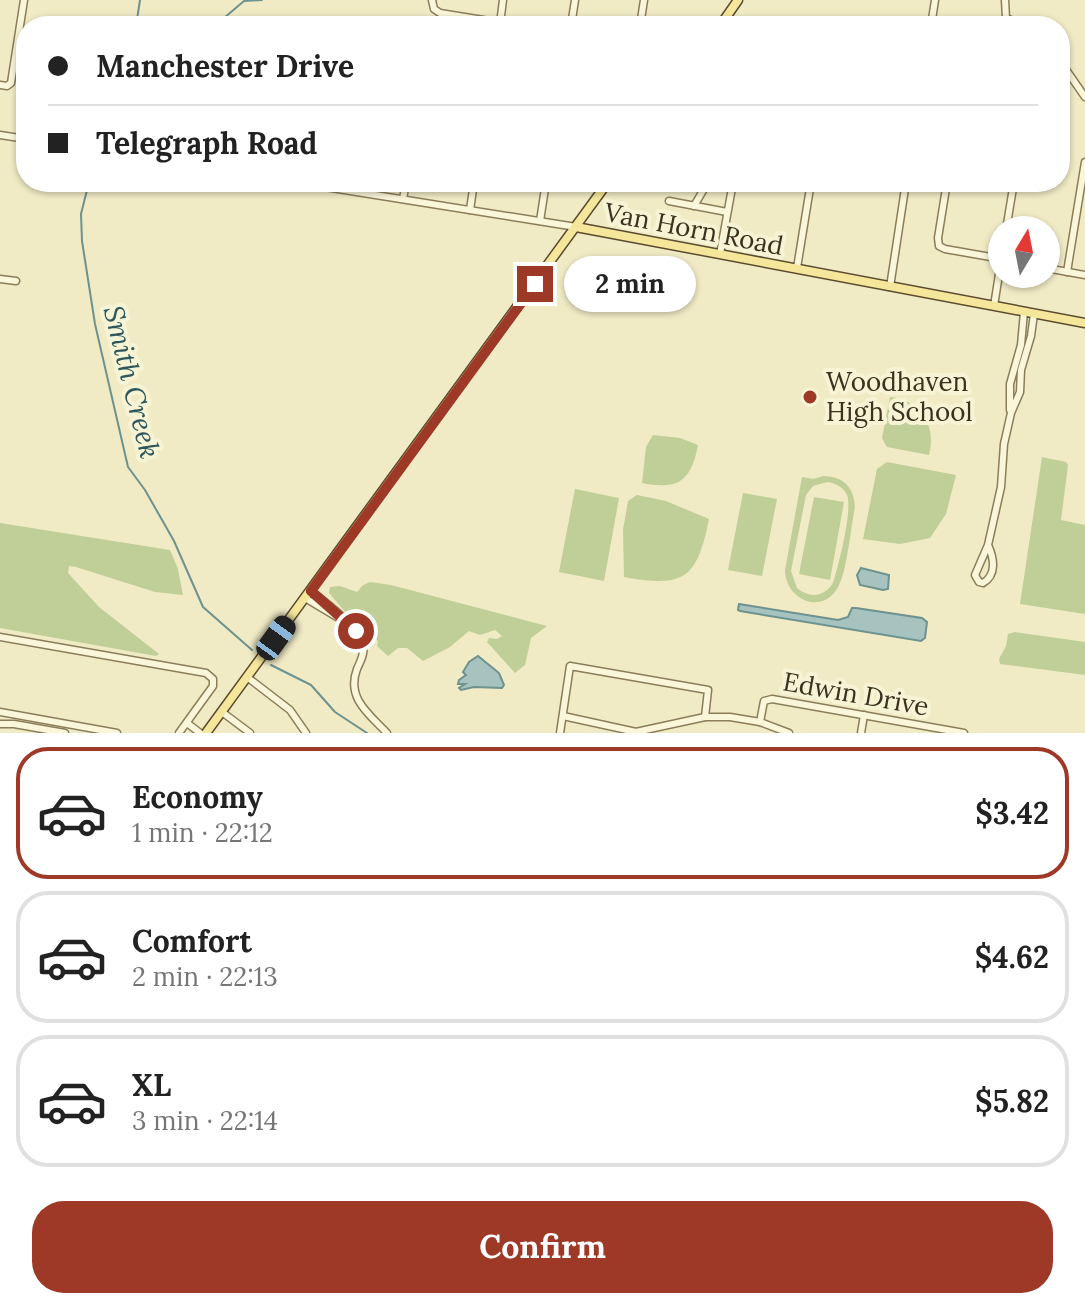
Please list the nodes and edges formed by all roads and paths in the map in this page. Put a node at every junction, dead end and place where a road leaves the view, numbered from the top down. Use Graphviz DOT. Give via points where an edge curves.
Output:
graph roads {
  1 [pos="432,0"];
  2 [pos="456,16"];
  3 [pos="16,45"];
  4 [pos="1070,76"];
  5 [pos="0,85"];
  6 [pos="1085,97"];
  7 [pos="1085,162"];
  8 [pos="358,192"];
  9 [pos="404,192"];
  10 [pos="473,192"];
  11 [pos="544,192"];
  12 [pos="601,192"];
  13 [pos="702,192"];
  14 [pos="731,192"];
  15 [pos="809,192"];
  16 [pos="904,192"];
  17 [pos="945,192"];
  18 [pos="1012,192"];
  19 [pos="403,199"];
  20 [pos="669,201"];
  21 [pos="694,206"];
  22 [pos="470,210"];
  23 [pos="727,212"];
  24 [pos="1008,216"];
  25 [pos="540,221"];
  26 [pos="576,227"];
  27 [pos="720,254"];
  28 [pos="988,256"];
  29 [pos="797,268"];
  30 [pos="1060,271"];
  31 [pos="1067,272"];
  32 [pos="1085,275"];
  33 [pos="0,279"];
  34 [pos="16,281"];
  35 [pos="890,287"];
  36 [pos="997,288"];
  37 [pos="994,306"];
  38 [pos="1024,312"];
  39 [pos="1034,314"];
  40 [pos="1085,323"];
  41 [pos="1025,346"];
  42 [pos="1012,373"];
  43 [pos="1021,375"];
  44 [pos="1011,413"];
  45 [pos="988,545"];
  46 [pos="308,594"];
  47 [pos="0,637"];
  48 [pos="247,677"];
  49 [pos="0,712"];
  50 [pos="222,712"];
  51 [pos="864,715"];
  52 [pos="563,716"];
  53 [pos="705,717"];
  54 [pos="760,722"];
  55 [pos="187,723"];
  56 [pos="0,724"];
  57 [pos="655,731"];
  58 [pos="65,733"];
  59 [pos="117,733"];
  60 [pos="179,733"];
  61 [pos="200,733"];
  62 [pos="206,733"];
  63 [pos="250,733"];
  64 [pos="306,733"];
  65 [pos="387,733"];
  66 [pos="560,733"];
  67 [pos="789,733"];
  68 [pos="861,733"];
  69 [pos="964,733"];
  1 -- 2 [label="street" via="440,13"];
  3 -- 5 [label="street" via="9,85"];
  4 -- 6 [label="street"];
  7 -- 31 [label="street"];
  8 -- 19 [label="street, Van Horn Road"];
  9 -- 19 [label="street"];
  10 -- 22 [label="street"];
  11 -- 25 [label="street"];
  12 -- 26 [label="main road"];
  13 -- 21 [label="street"];
  14 -- 23 [label="street"];
  15 -- 29 [label="street"];
  16 -- 35 [label="street"];
  17 -- 28 [label="street" via="939,246"];
  18 -- 24 [label="street"];
  19 -- 22 [label="street, Van Horn Road"];
  20 -- 21 [label="street"];
  21 -- 23 [label="street"];
  22 -- 25 [label="street, Van Horn Road"];
  23 -- 27 [label="street"];
  25 -- 26 [label="street, Van Horn Road"];
  26 -- 27 [label="main road, Van Horn Road"];
  26 -- 46 [label="main road"];
  27 -- 29 [label="main road, Van Horn Road"];
  29 -- 35 [label="main road, Van Horn Road"];
  30 -- 31 [label="street"];
  31 -- 32 [label="street"];
  33 -- 34 [label="street"];
  35 -- 37 [label="main road, Van Horn Road"];
  36 -- 37 [label="street"];
  37 -- 38 [label="main road, Van Horn Road"];
  38 -- 39 [label="main road, Van Horn Road"];
  38 -- 41 [label="street"];
  39 -- 40 [label="main road, Van Horn Road"];
  39 -- 41 [label="street"];
  41 -- 42 [label="street"];
  41 -- 43 [label="street"];
  42 -- 43 [label="street"];
  42 -- 44 [label="street"];
  43 -- 44 [label="street"];
  44 -- 45 [label="street"];
  45 -- 45 [label="street" via="975,575 983,583 990,579 993,564"];
  46 -- 48 [label="main road"];
  46 -- 65 [label="street" via="356,631 363,647 353,681 355,697"];
  47 -- 55 [label="street" via="206,673 213,686"];
  48 -- 50 [label="main road"];
  48 -- 64 [label="street" via="290,710"];
  49 -- 59 [label="street"];
  50 -- 62 [label="main road"];
  50 -- 63 [label="street"];
  51 -- 54 [label="street, Edwin Drive" via="772,699 764,701"];
  51 -- 68 [label="street"];
  51 -- 69 [label="street, Edwin Drive"];
  52 -- 53 [label="street" via="570,666 708,690"];
  52 -- 57 [label="street" via="636,732"];
  52 -- 66 [label="street"];
  53 -- 54 [label="street"];
  53 -- 57 [label="street"];
  54 -- 67 [label="street"];
  55 -- 60 [label="street"];
  55 -- 61 [label="street"];
  56 -- 58 [label="street"];
}
